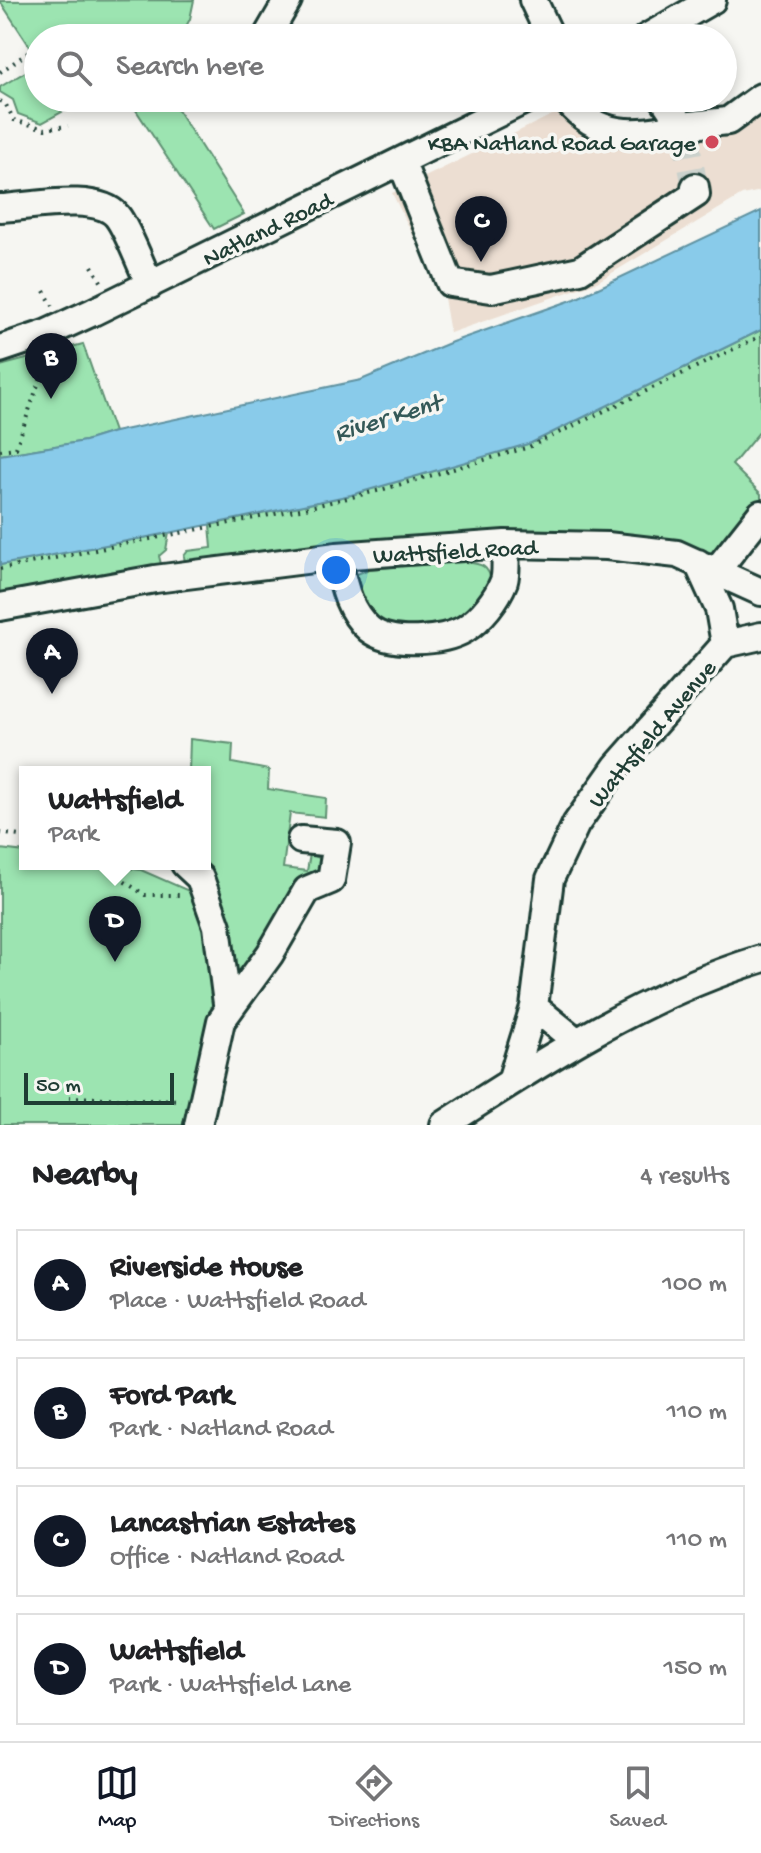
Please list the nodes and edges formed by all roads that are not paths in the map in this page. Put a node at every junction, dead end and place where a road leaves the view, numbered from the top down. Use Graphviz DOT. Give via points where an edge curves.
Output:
graph roads {
  1 [pos="288,0"];
  2 [pos="533,0"];
  3 [pos="712,0"];
  4 [pos="274,24"];
  5 [pos="544,24"];
  6 [pos="670,24"];
  7 [pos="761,97"];
  8 [pos="501,112"];
  9 [pos="576,112"];
  10 [pos="672,112"];
  11 [pos="683,128"];
  12 [pos="401,161"];
  13 [pos="695,187"];
  14 [pos="0,208"];
  15 [pos="150,285"];
  16 [pos="0,349"];
  17 [pos="761,514"];
  18 [pos="505,544"];
  19 [pos="337,556"];
  20 [pos="707,567"];
  21 [pos="761,592"];
  22 [pos="0,607"];
  23 [pos="761,636"];
  24 [pos="725,644"];
  25 [pos="301,840"];
  26 [pos="191,870"];
  27 [pos="761,959"];
  28 [pos="534,1007"];
  29 [pos="228,1011"];
  30 [pos="576,1041"];
  31 [pos="511,1081"];
  32 [pos="200,1113"];
  33 [pos="444,1125"];
  1 -- 4 [label="street"];
  2 -- 5 [label="street"];
  3 -- 6 [label="street"];
  7 -- 11 [label="street" via="728,121"];
  8 -- 12 [label="street, Natland Road"];
  9 -- 11 [label="street" via="613,131 639,134"];
  10 -- 11 [label="street"];
  12 -- 13 [label="street" via="450,283 491,289 580,270 696,194"];
  12 -- 15 [label="street, Natland Road"];
  14 -- 15 [label="street" via="97,204 116,215"];
  15 -- 16 [label="street, Natland Road"];
  17 -- 20 [label="street"];
  18 -- 19 [label="street, Wattsfield Road"];
  18 -- 19 [label="street" via="504,580 483,615 462,630 431,639 400,640 370,630 346,595"];
  18 -- 20 [label="street, Wattsfield Road" via="607,546 677,554"];
  19 -- 22 [label="street, Wattsfield Road" via="155,579"];
  20 -- 21 [label="street, Wattsfield Road"];
  20 -- 24 [label="street, Wattsfield Avenue"];
  23 -- 24 [label="street, Wattsfield Avenue"];
  24 -- 28 [label="street, Wattsfield Avenue" via="617,766 576,824 550,879"];
  25 -- 29 [label="street" via="337,843 331,880 307,890 270,954"];
  26 -- 29 [label="street" via="200,878 217,926"];
  27 -- 30 [label="street" via="660,999"];
  28 -- 30 [label="street"];
  28 -- 31 [label="street, Wattsfield Avenue"];
  29 -- 32 [label="street" via="221,1021"];
  30 -- 31 [label="street"];
  31 -- 33 [label="street"];
}
